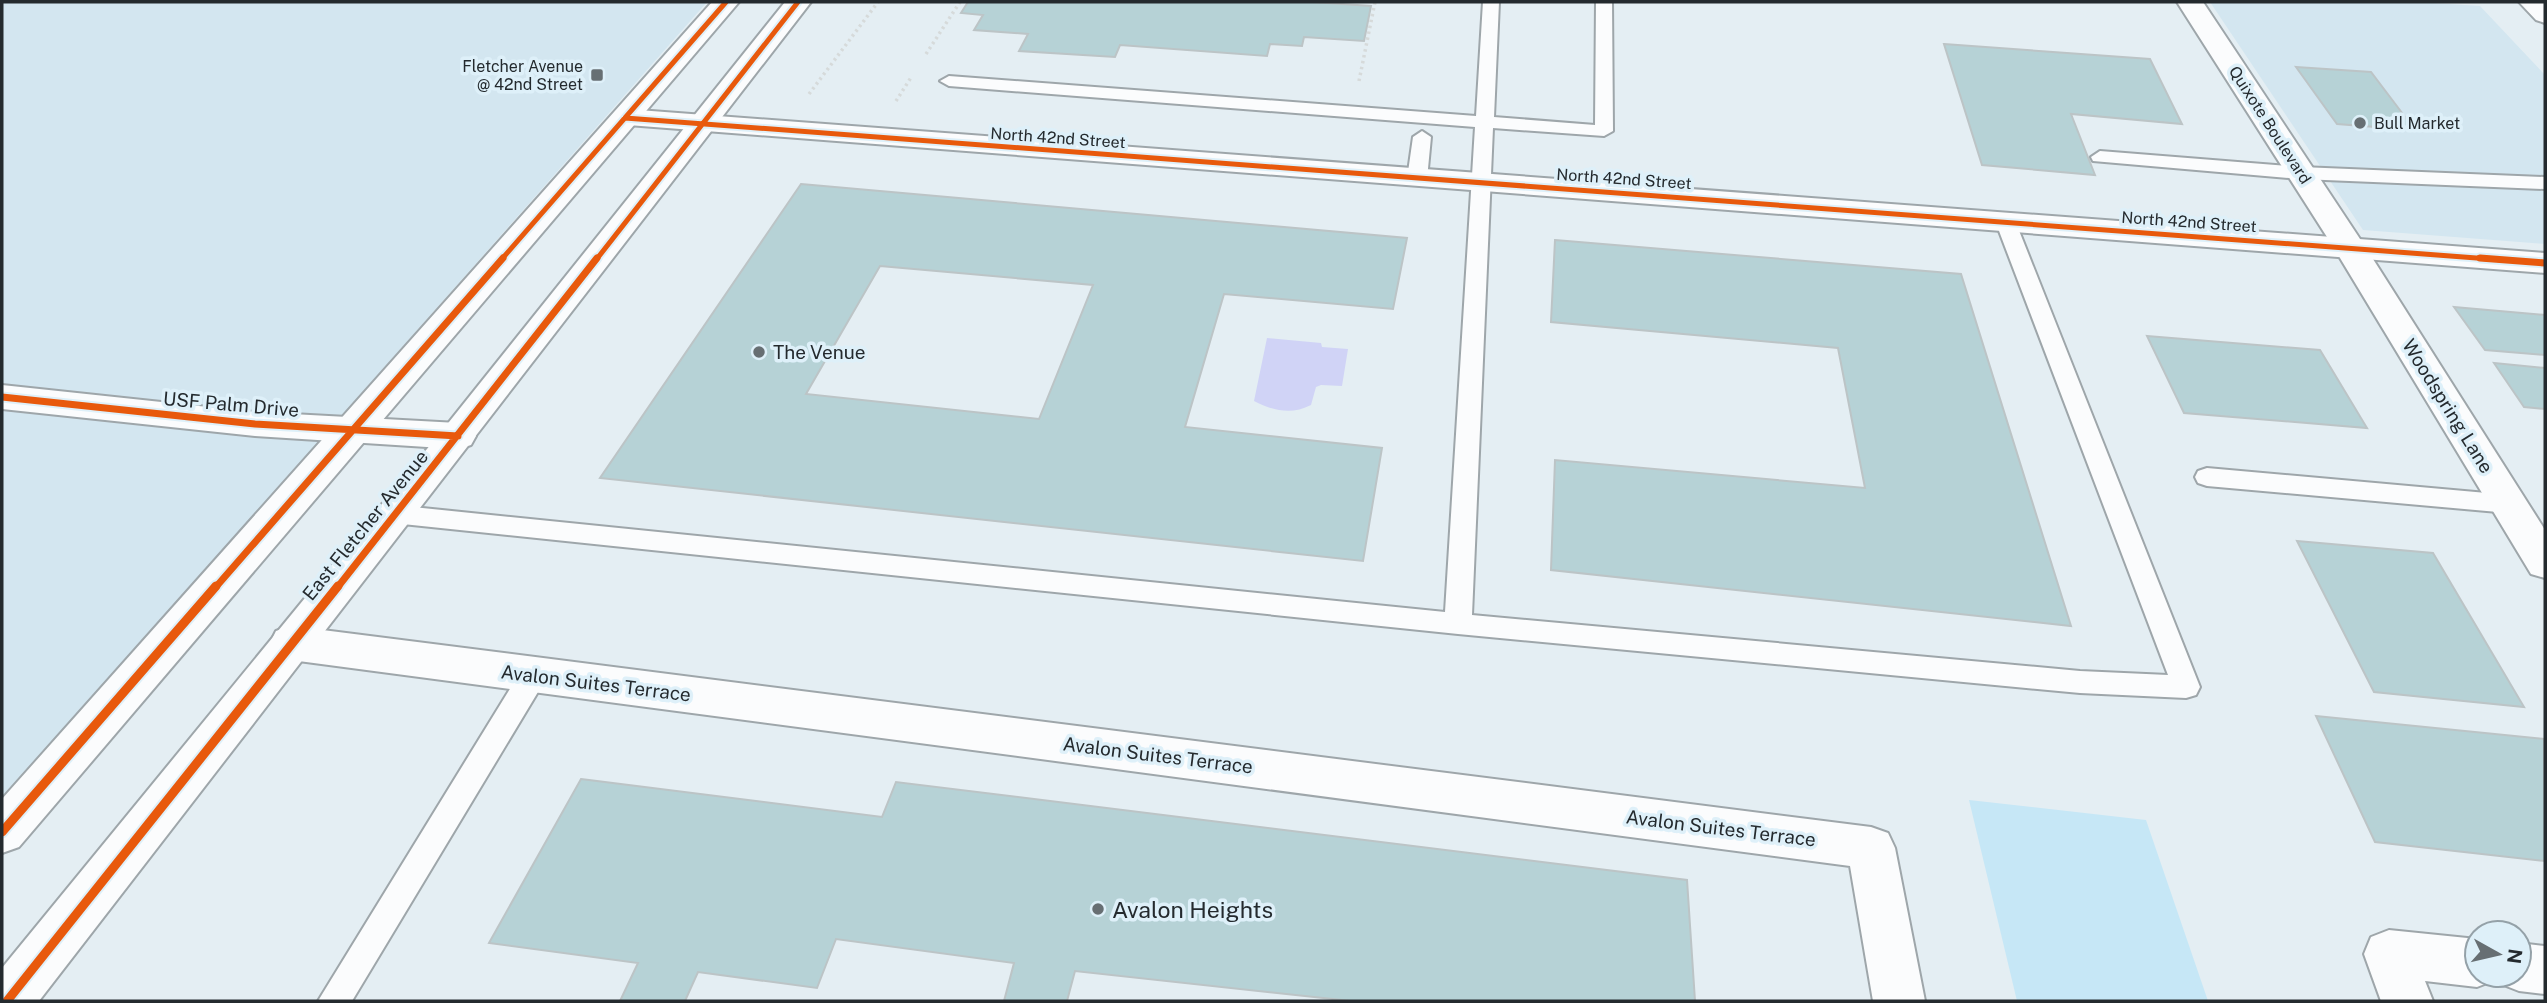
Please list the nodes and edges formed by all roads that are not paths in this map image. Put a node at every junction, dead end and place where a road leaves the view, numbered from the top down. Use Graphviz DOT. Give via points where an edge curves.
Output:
graph roads {
  1 [pos="726,2"];
  2 [pos="798,2"];
  3 [pos="1491,2"];
  4 [pos="1604,2"];
  5 [pos="2190,2"];
  6 [pos="2532,2"];
  7 [pos="2545,15"];
  8 [pos="949,81"];
  9 [pos="625,118"];
  10 [pos="1484,123"];
  11 [pos="699,125"];
  12 [pos="1422,137"];
  13 [pos="2100,157"];
  14 [pos="2301,173"];
  15 [pos="1417,179"];
  16 [pos="1483,182"];
  17 [pos="2545,183"];
  18 [pos="2006,223"];
  19 [pos="2350,248"];
  20 [pos="2545,263"];
  21 [pos="2,397"];
  22 [pos="351,429"];
  23 [pos="458,436"];
  24 [pos="2207,477"];
  25 [pos="2509,504"];
  26 [pos="393,514"];
  27 [pos="2545,563"];
  28 [pos="1458,624"];
  29 [pos="291,643"];
  30 [pos="534,674"];
  31 [pos="9,828"];
  32 [pos="2463,962"];
  33 [pos="7,1001"];
  34 [pos="334,1001"];
  35 [pos="1899,1001"];
  36 [pos="2407,1001"];
  1 -- 9 [label="street"];
  2 -- 11 [label="street, East Fletcher Avenue"];
  3 -- 10 [label="lane"];
  4 -- 10 [label="lane" via="1604,131"];
  5 -- 14 [label="street, Quixote Boulevard"];
  6 -- 7 [label="street"];
  8 -- 10 [label="lane"];
  9 -- 11 [label="street, North 42nd Street"];
  9 -- 22 [label="street"];
  10 -- 16 [label="lane"];
  11 -- 15 [label="street, North 42nd Street"];
  11 -- 23 [label="street, East Fletcher Avenue"];
  12 -- 15 [label="lane"];
  13 -- 14 [label="lane"];
  14 -- 17 [label="lane"];
  14 -- 19 [label="street, Quixote Boulevard"];
  15 -- 16 [label="street, North 42nd Street"];
  16 -- 18 [label="street, North 42nd Street"];
  16 -- 28 [label="lane"];
  18 -- 19 [label="street, North 42nd Street"];
  18 -- 28 [label="lane" via="2186,687 2080,682"];
  19 -- 20 [label="street, North 42nd Street"];
  19 -- 25 [label="street, Woodspring Lane"];
  21 -- 22 [label="street, USF Palm Drive" via="255,425"];
  22 -- 23 [label="street, USF Palm Drive"];
  22 -- 31 [label="street"];
  23 -- 26 [label="street, East Fletcher Avenue"];
  24 -- 25 [label="lane"];
  25 -- 27 [label="street, Woodspring Lane"];
  26 -- 28 [label="lane"];
  26 -- 29 [label="street, East Fletcher Avenue"];
  29 -- 30 [label="street, Avalon Suites Terrace"];
  29 -- 33 [label="street, East Fletcher Avenue"];
  30 -- 34 [label="lane"];
  30 -- 35 [label="street, Avalon Suites Terrace" via="1871,848"];
  32 -- 36 [label="street" via="2389,954"];
}
